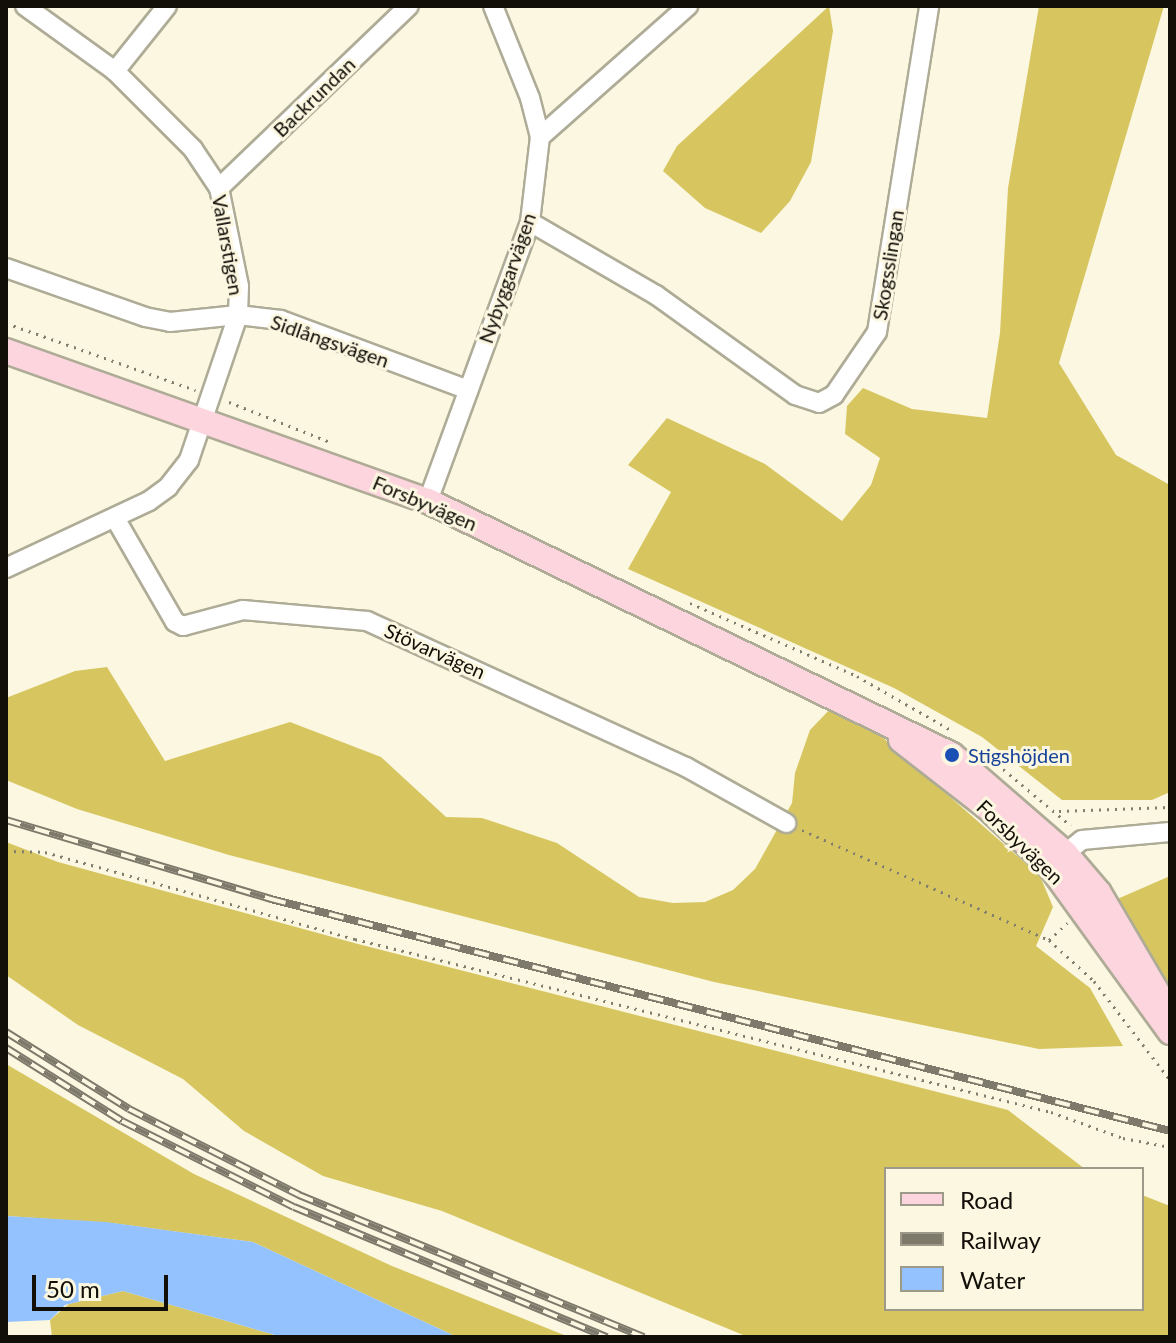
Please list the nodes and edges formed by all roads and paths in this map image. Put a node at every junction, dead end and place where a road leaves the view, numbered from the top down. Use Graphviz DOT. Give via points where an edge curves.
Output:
graph roads {
  1 [pos="25,6"];
  2 [pos="167,6"];
  3 [pos="409,6"];
  4 [pos="493,6"];
  5 [pos="688,6"];
  6 [pos="929,6"];
  7 [pos="115,71"];
  8 [pos="540,137"];
  9 [pos="219,188"];
  10 [pos="530,222"];
  11 [pos="6,268"];
  12 [pos="238,315"];
  13 [pos="6,351"];
  14 [pos="468,390"];
  15 [pos="205,420"];
  16 [pos="428,501"];
  17 [pos="115,518"];
  18 [pos="6,568"];
  19 [pos="1170,807"];
  20 [pos="1059,811"];
  21 [pos="786,823"];
  22 [pos="1170,832"];
  23 [pos="6,851"];
  24 [pos="1058,860"];
  25 [pos="1170,1014"];
  26 [pos="1170,1032"];
  27 [pos="1170,1080"];
  28 [pos="1170,1147"];
  1 -- 7 [label="street, Vallarstigen"];
  2 -- 7 [label="street"];
  3 -- 9 [label="street, Backrundan"];
  4 -- 8 [label="street, Nybyggarvägen"];
  5 -- 8 [label="street"];
  6 -- 10 [label="street, Skogsslingan" via="877,332 834,395 819,403 795,395 656,295"];
  7 -- 9 [label="street, Vallarstigen" via="193,149"];
  8 -- 10 [label="street, Nybyggarvägen"];
  9 -- 12 [label="street, Vallarstigen" via="239,286"];
  10 -- 14 [label="street, Nybyggarvägen"];
  11 -- 12 [label="street, Sidlångsvägen" via="145,317 170,322"];
  12 -- 14 [label="street, Sidlångsvägen" via="281,320"];
  12 -- 15 [label="street, Vallarstigen"];
  13 -- 15 [label="street, Forsbyvägen"];
  14 -- 16 [label="street, Nybyggarvägen"];
  15 -- 16 [label="street, Forsbyvägen"];
  15 -- 17 [label="street, Vallarstigen" via="189,460 168,487"];
  16 -- 24 [label="street, Forsbyvägen" via="829,692 891,732"];
  17 -- 18 [label="street, Vallarstigen"];
  17 -- 21 [label="street, Stövarvägen" via="175,622 183,626 243,610 367,621 686,767"];
  19 -- 20 [label="path"];
  21 -- 27 [label="path" via="1049,940 1094,981"];
  22 -- 24 [label="street" via="1082,840"];
  23 -- 28 [label="path" via="45,852 355,939 1051,1112 1123,1138"];
  24 -- 25 [label="street, Forsbyvägen" via="1099,893"];
  24 -- 26 [label="street, Forsbyvägen"];
}
